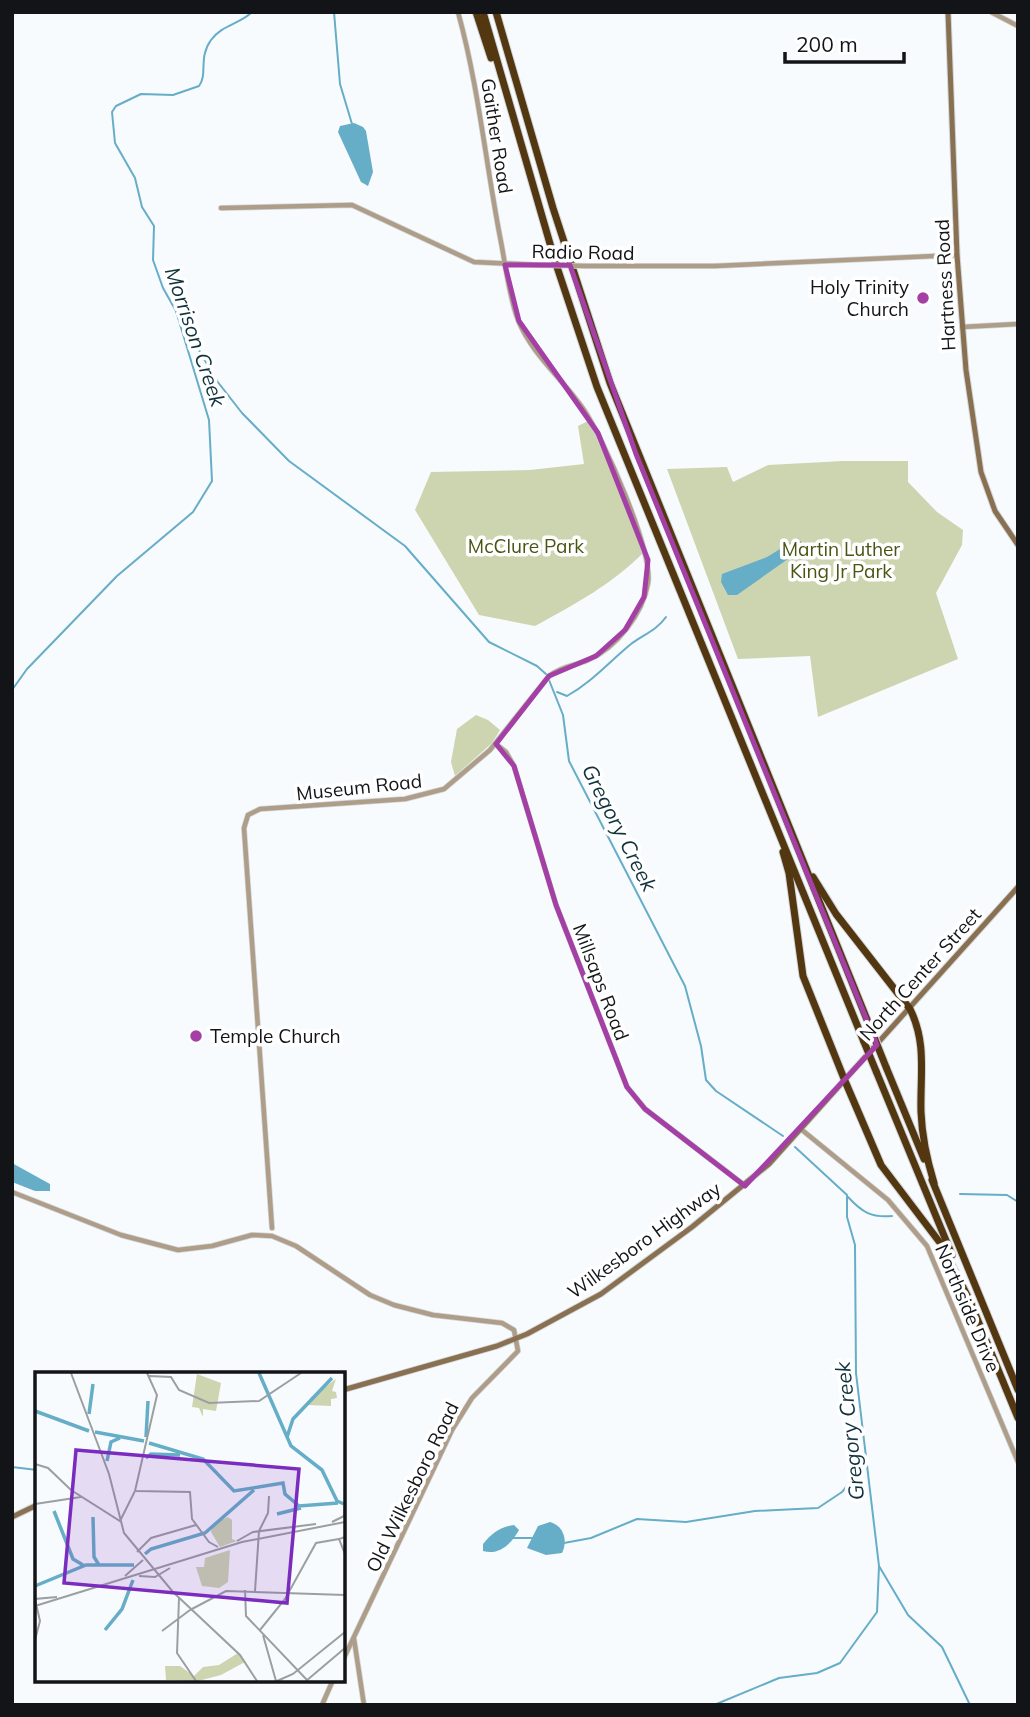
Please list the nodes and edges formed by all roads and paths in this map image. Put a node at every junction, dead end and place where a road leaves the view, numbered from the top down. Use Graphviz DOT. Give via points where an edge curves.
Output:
graph roads {
  1 [pos="458,12"];
  2 [pos="476,12"];
  3 [pos="483,12"];
  4 [pos="498,12"];
  5 [pos="948,12"];
  6 [pos="991,12"];
  7 [pos="1018,26"];
  8 [pos="514,122"];
  9 [pos="221,208"];
  10 [pos="957,255"];
  11 [pos="505,265"];
  12 [pos="1018,324"];
  13 [pos="962,327"];
  14 [pos="1018,545"];
  15 [pos="496,744"];
  16 [pos="762,792"];
  17 [pos="794,841"];
  18 [pos="1018,887"];
  19 [pos="910,1009"];
  20 [pos="845,1082"];
  21 [pos="802,1130"];
  22 [pos="934,1183"];
  23 [pos="745,1186"];
  24 [pos="12,1192"];
  25 [pos="272,1228"];
  26 [pos="971,1303"];
  27 [pos="517,1338"];
  28 [pos="345,1389"];
  29 [pos="1018,1390"];
  30 [pos="1018,1418"];
  31 [pos="1018,1462"];
  32 [pos="35,1506"];
  33 [pos="12,1517"];
  34 [pos="354,1638"];
  35 [pos="345,1656"];
  36 [pos="332,1682"];
  37 [pos="322,1705"];
  38 [pos="364,1705"];
  1 -- 11 [label="street, Gaither Road" via="476,88"];
  2 -- 8 [label="highway"];
  3 -- 8 [label="highway"];
  4 -- 17 [label="highway" via="576,284 610,383"];
  5 -- 10 [label="main road, Hartness Road"];
  6 -- 7 [label="street"];
  8 -- 16 [label="highway" via="597,387"];
  9 -- 11 [label="street, Radio Road" via="352,205 470,261"];
  10 -- 11 [label="street, Radio Road, bridge" via="715,266"];
  10 -- 13 [label="main road, Hartness Road"];
  11 -- 15 [label="street, Museum Road" via="526,336 598,433 644,548 649,572 640,606 619,637 596,656 561,667 547,678"];
  12 -- 13 [label="street"];
  13 -- 14 [label="main road, Hartness Road" via="981,472 995,511"];
  15 -- 23 [label="street, Millsaps Road" via="514,766 556,905 626,1087 645,1109"];
  15 -- 25 [label="street, Museum Road" via="451,784 429,795 260,809 244,821"];
  16 -- 20 [label="highway" via="789,873 803,976"];
  16 -- 26 [label="highway, bridge"];
  17 -- 19 [label="highway" via="835,914"];
  17 -- 22 [label="highway, bridge"];
  18 -- 19 [label="main road, North Center Street"];
  19 -- 20 [label="main road, North Center Street"];
  19 -- 22 [label="highway" via="922,1040 922,1135"];
  20 -- 21 [label="main road, Wilkesboro Highway"];
  20 -- 26 [label="highway" via="881,1165 941,1244"];
  21 -- 23 [label="main road, Wilkesboro Highway"];
  21 -- 31 [label="street, Northside Drive" via="888,1200 927,1246"];
  22 -- 29 [label="highway"];
  23 -- 27 [label="main road, Wilkesboro Highway" via="601,1294"];
  24 -- 27 [label="street" via="121,1235 178,1250 252,1235 272,1236 394,1305 502,1323 514,1330"];
  26 -- 30 [label="highway"];
  27 -- 28 [label="main road, Wilkesboro Highway"];
  27 -- 34 [label="street, Old Wilkesboro Road" via="518,1351 472,1398 452,1430"];
  32 -- 33 [label="main road"];
  34 -- 35 [label="street, Old Wilkesboro Road"];
  34 -- 38 [label="street"];
  36 -- 37 [label="street"];
}
